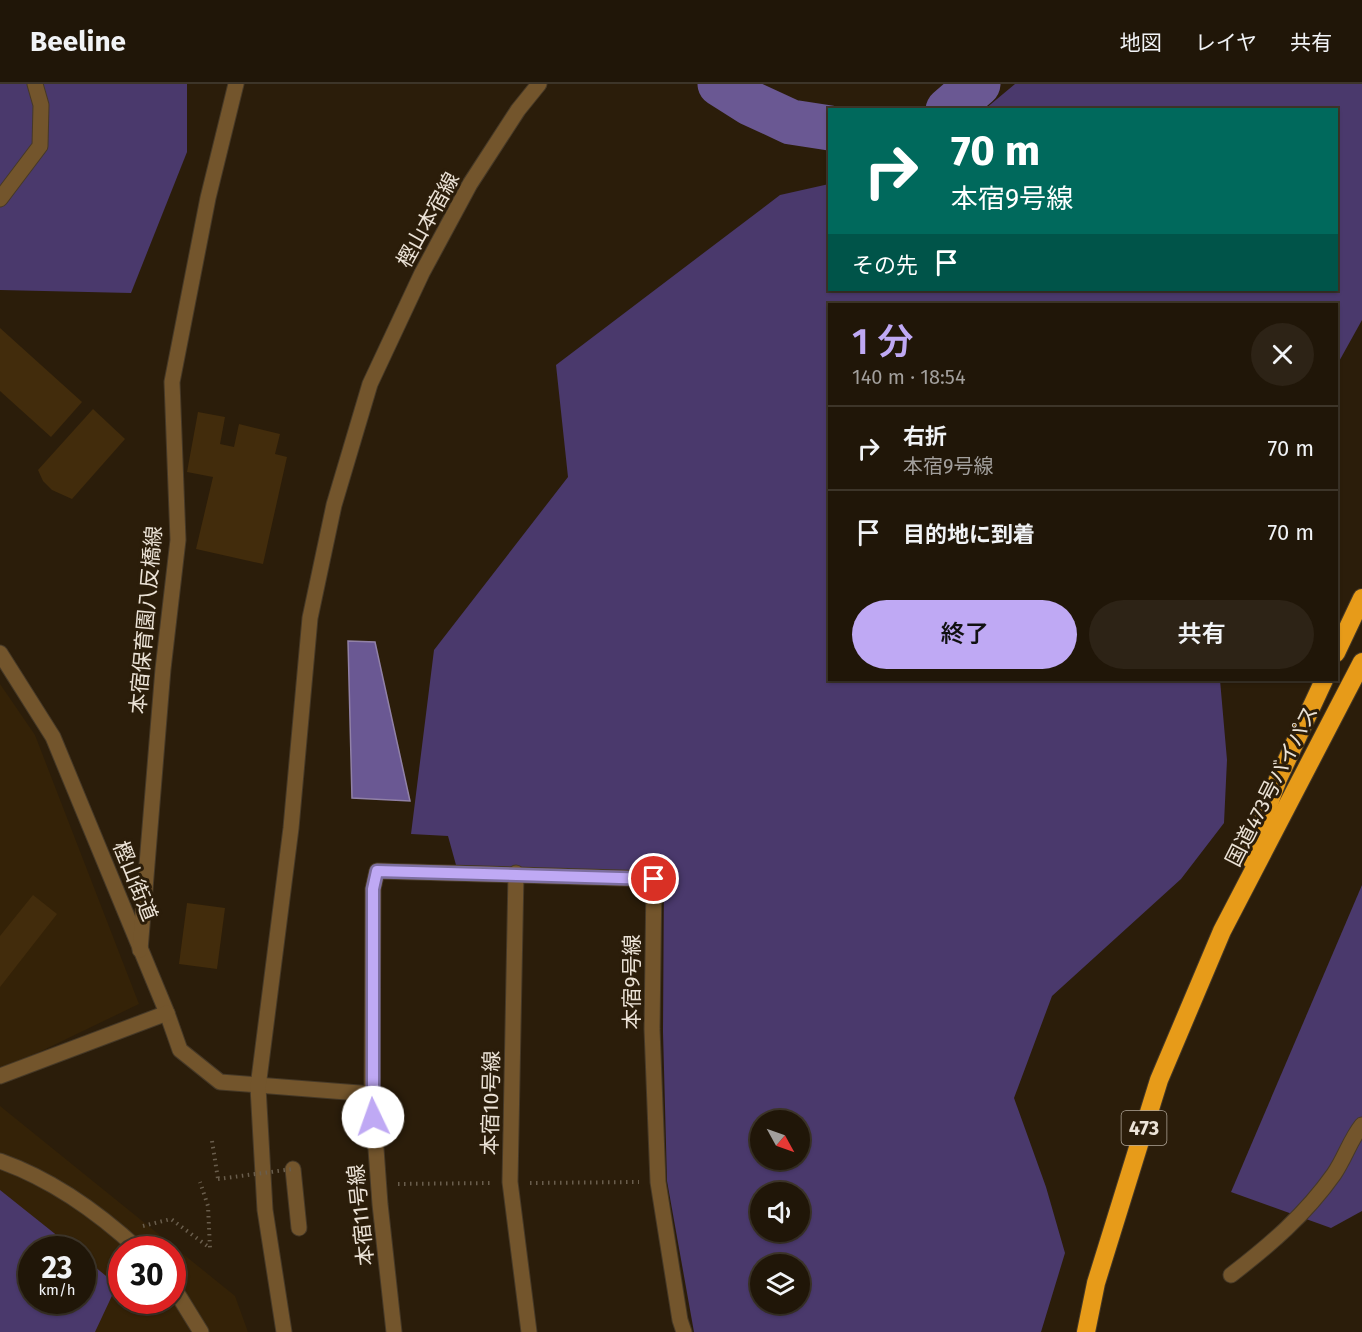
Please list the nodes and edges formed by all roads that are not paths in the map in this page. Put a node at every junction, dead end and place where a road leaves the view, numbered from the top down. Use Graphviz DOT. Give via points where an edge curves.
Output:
graph roads {
  1 [pos="35,84"];
  2 [pos="236,84"];
  3 [pos="539,84"];
  4 [pos="0,199"];
  5 [pos="1362,598"];
  6 [pos="1338,649"];
  7 [pos="0,653"];
  8 [pos="1362,662"];
  9 [pos="1324,681"];
  10 [pos="516,873"];
  11 [pos="1222,931"];
  12 [pos="140,950"];
  13 [pos="167,1013"];
  14 [pos="0,1076"];
  15 [pos="258,1087"];
  16 [pos="372,1095"];
  17 [pos="1362,1125"];
  18 [pos="0,1161"];
  19 [pos="293,1168"];
  20 [pos="299,1228"];
  21 [pos="124,1236"];
  22 [pos="1231,1275"];
  23 [pos="186,1308"];
  24 [pos="201,1332"];
  25 [pos="284,1332"];
  26 [pos="394,1332"];
  27 [pos="529,1332"];
  28 [pos="684,1332"];
  29 [pos="1086,1332"];
  1 -- 4 [label="street" via="41,105 40,146"];
  2 -- 12 [label="street, 本宿保育園八反橋線" via="207,198 172,381 178,540 163,669"];
  3 -- 15 [label="street, 樫山本宿線" via="470,184 422,273 370,384 334,505 310,618 291,828"];
  5 -- 6 [label="highway"];
  7 -- 12 [label="street, 樫山街道" via="52,737"];
  8 -- 11 [label="highway, 国道473号バイパス / 473"];
  9 -- 11 [label="highway, 国道473号バイパス / 473" via="1278,779"];
  10 -- 16 [label="street, 本宿9号線" via="455,876 377,871 373,889"];
  10 -- 27 [label="street, 本宿10号線" via="510,1182"];
  10 -- 28 [label="street, 本宿9号線" via="654,879 652,1029 658,1182"];
  11 -- 29 [label="highway, 国道473号バイパス / 473" via="1159,1080 1096,1283"];
  12 -- 13 [label="street, 樫山街道"];
  13 -- 14 [label="street"];
  13 -- 15 [label="street, 樫山街道" via="180,1050 220,1083"];
  15 -- 16 [label="street, 樫山街道"];
  15 -- 25 [label="street, 樫山本宿線" via="265,1210"];
  16 -- 26 [label="street, 本宿11号線"];
  17 -- 22 [label="street" via="1334,1173 1283,1234"];
  18 -- 21 [label="street" via="58,1189"];
  19 -- 20 [label="street"];
  23 -- 24 [label="street"];
}
